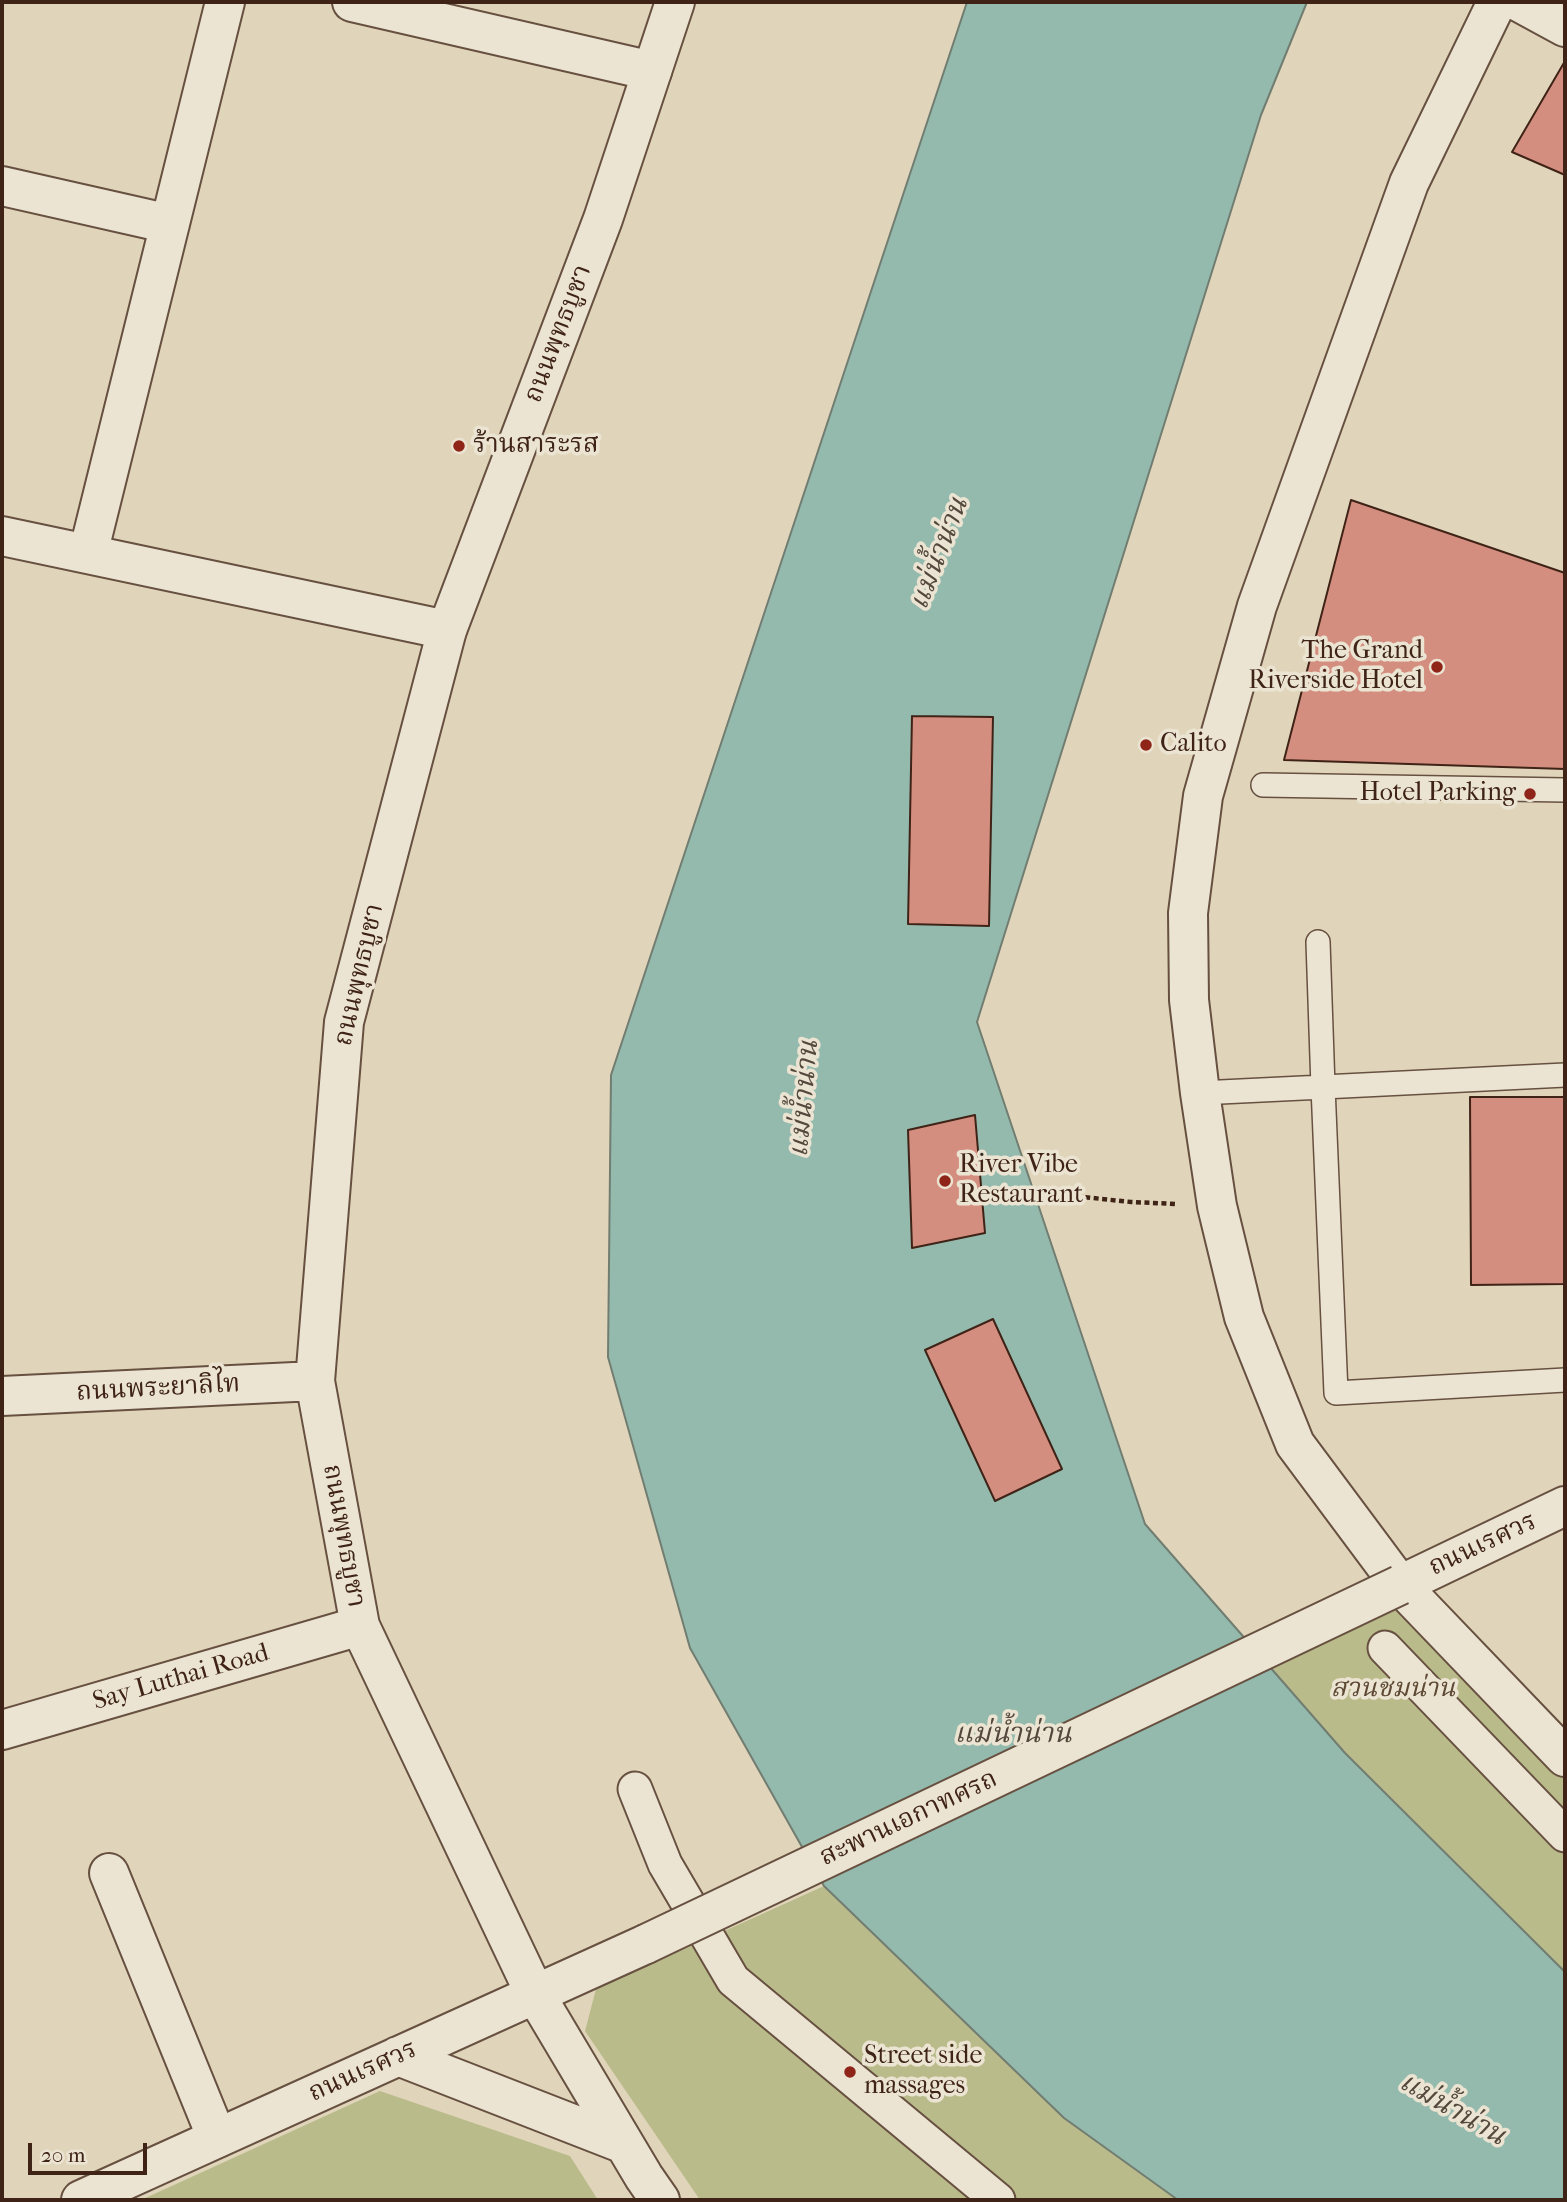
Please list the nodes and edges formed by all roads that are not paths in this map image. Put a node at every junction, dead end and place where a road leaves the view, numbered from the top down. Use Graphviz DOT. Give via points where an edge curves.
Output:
graph roads {
  1 [pos="225,2"];
  2 [pos="352,2"];
  3 [pos="675,2"];
  4 [pos="1497,2"];
  5 [pos="1519,2"];
  6 [pos="1565,27"];
  7 [pos="652,71"];
  8 [pos="2,186"];
  9 [pos="170,224"];
  10 [pos="2,536"];
  11 [pos="88,554"];
  12 [pos="447,629"];
  13 [pos="1263,785"];
  14 [pos="1565,790"];
  15 [pos="1318,942"];
  16 [pos="1565,1075"];
  17 [pos="1323,1087"];
  18 [pos="1200,1093"];
  19 [pos="1565,1380"];
  20 [pos="315,1381"];
  21 [pos="2,1396"];
  22 [pos="1565,1506"];
  23 [pos="1400,1585"];
  24 [pos="360,1626"];
  25 [pos="1385,1648"];
  26 [pos="2,1730"];
  27 [pos="1565,1756"];
  28 [pos="635,1789"];
  29 [pos="1565,1835"];
  30 [pos="109,1873"];
  31 [pos="646,1944"];
  32 [pos="535,1994"];
  33 [pos="398,2056"];
  34 [pos="218,2138"];
  35 [pos="624,2144"];
  36 [pos="81,2200"];
  37 [pos="660,2200"];
  38 [pos="998,2200"];
  1 -- 9 [label="street"];
  2 -- 7 [label="street"];
  3 -- 7 [label="street, ถนนพุทธบูชา"];
  4 -- 18 [label="street" via="1409,183 1257,606 1203,796 1188,913 1189,1000"];
  5 -- 6 [label="street"];
  7 -- 12 [label="street, ถนนพุทธบูชา" via="603,219"];
  8 -- 9 [label="street"];
  9 -- 11 [label="street"];
  10 -- 11 [label="street"];
  11 -- 12 [label="street"];
  12 -- 20 [label="street, ถนนพุทธบูชา" via="344,1022"];
  13 -- 14 [label="lane"];
  15 -- 17 [label="lane"];
  16 -- 17 [label="lane"];
  17 -- 18 [label="lane"];
  17 -- 19 [label="lane" via="1336,1393"];
  18 -- 23 [label="street" via="1217,1206 1244,1317 1295,1444"];
  20 -- 21 [label="street, ถนนพระยาลิไท"];
  20 -- 24 [label="street, ถนนพุทธบูชา"];
  22 -- 23 [label="street, ถนนเรศวร"];
  23 -- 27 [label="street"];
  23 -- 31 [label="street, สะพานเอกาทศรถ, bridge"];
  24 -- 26 [label="street, Say Luthai Road"];
  24 -- 32 [label="street, ถนนพุทธบูชา"];
  25 -- 29 [label="street"];
  28 -- 38 [label="street" via="665,1864 733,1980"];
  30 -- 34 [label="street"];
  31 -- 32 [label="street, ถนนเรศวร"];
  32 -- 33 [label="street, ถนนเรศวร"];
  32 -- 35 [label="street, ถนนพุทธบูชา"];
  33 -- 34 [label="street, ถนนเรศวร"];
  33 -- 35 [label="street"];
  34 -- 36 [label="street, ถนนเรศวร"];
  35 -- 37 [label="street, ถนนพุทธบูชา"];
}
